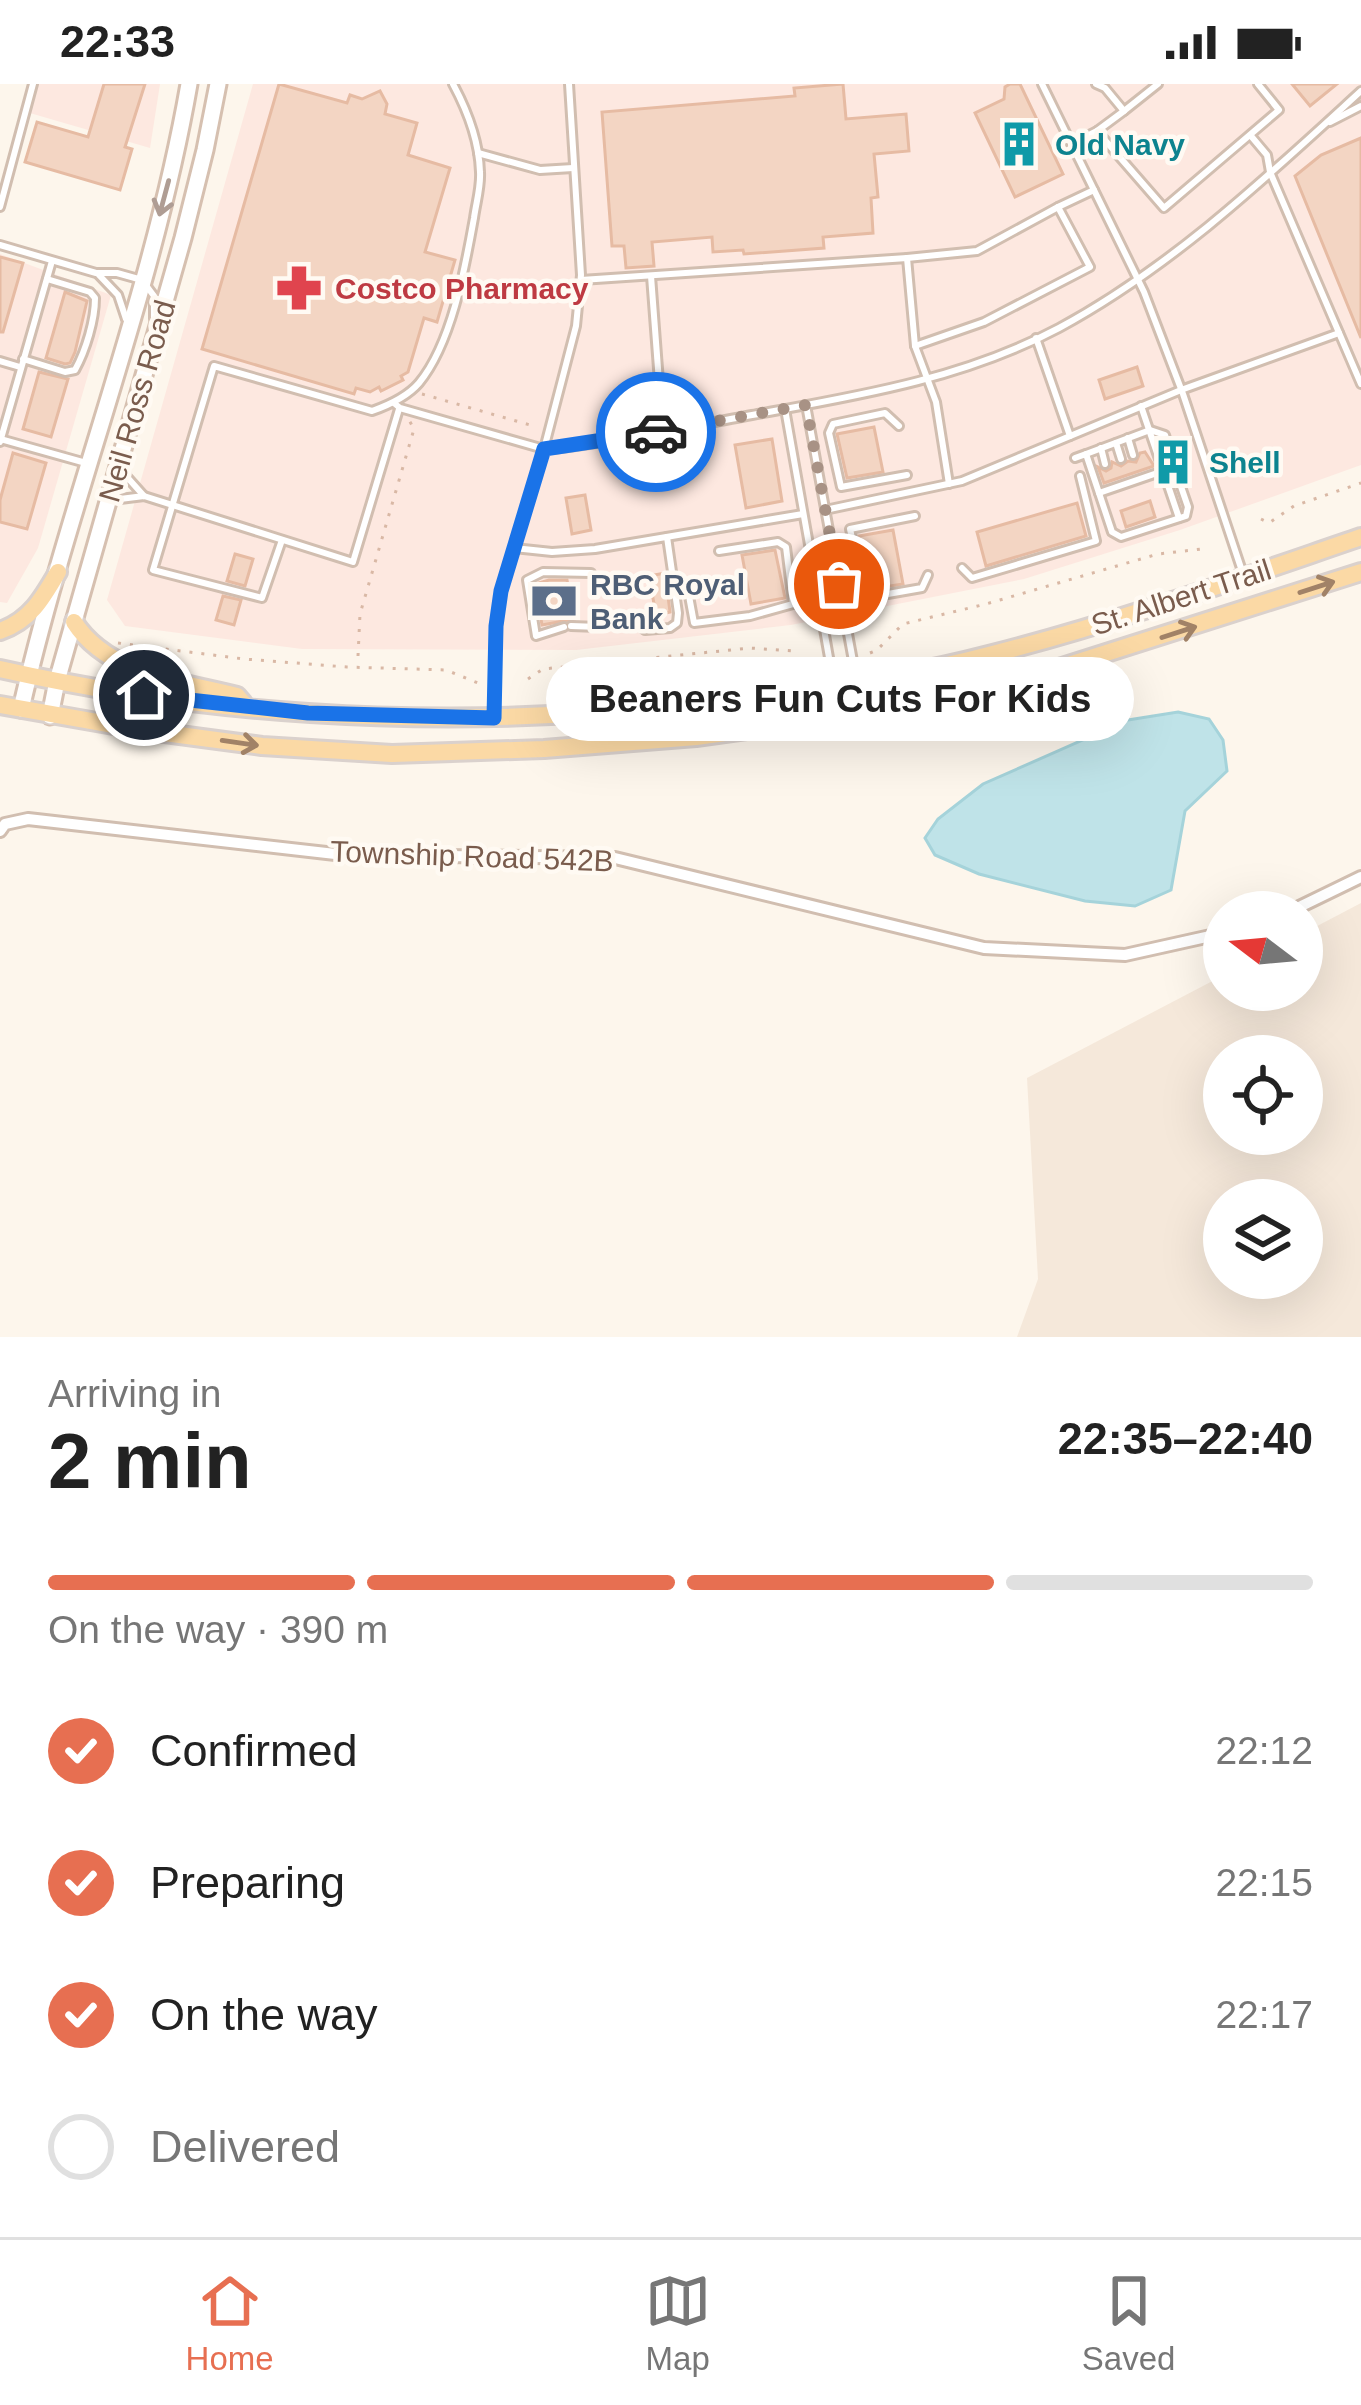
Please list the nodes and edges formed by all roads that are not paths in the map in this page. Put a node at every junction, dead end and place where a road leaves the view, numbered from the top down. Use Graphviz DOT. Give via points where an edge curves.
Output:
graph roads {
  1 [pos="33,84"];
  2 [pos="189,84"];
  3 [pos="218,84"];
  4 [pos="453,84"];
  5 [pos="568,84"];
  6 [pos="1042,84"];
  7 [pos="1096,84"];
  8 [pos="1157,84"];
  9 [pos="1258,84"];
  10 [pos="1361,91"];
  11 [pos="1361,106"];
  12 [pos="1124,111"];
  13 [pos="1327,124"];
  14 [pos="1097,130"];
  15 [pos="1250,135"];
  16 [pos="1071,144"];
  17 [pos="478,153"];
  18 [pos="574,168"];
  19 [pos="1270,172"];
  20 [pos="1094,190"];
  21 [pos="0,207"];
  22 [pos="1058,207"];
  23 [pos="0,245"];
  24 [pos="907,258"];
  25 [pos="52,261"];
  26 [pos="96,273"];
  27 [pos="651,276"];
  28 [pos="46,279"];
  29 [pos="142,280"];
  30 [pos="581,280"];
  31 [pos="1138,280"];
  32 [pos="1339,333"];
  33 [pos="1036,338"];
  34 [pos="124,343"];
  35 [pos="915,346"];
  36 [pos="0,361"];
  37 [pos="22,363"];
  38 [pos="145,370"];
  39 [pos="928,380"];
  40 [pos="1361,384"];
  41 [pos="1181,390"];
  42 [pos="806,405"];
  43 [pos="1141,406"];
  44 [pos="399,407"];
  45 [pos="784,409"];
  46 [pos="898,426"];
  47 [pos="667,430"];
  48 [pos="1150,430"];
  49 [pos="1070,436"];
  50 [pos="1128,438"];
  51 [pos="0,440"];
  52 [pos="1116,443"];
  53 [pos="1101,448"];
  54 [pos="1169,448"];
  55 [pos="544,449"];
  56 [pos="1086,454"];
  57 [pos="1133,455"];
  58 [pos="1075,458"];
  59 [pos="1121,459"];
  60 [pos="120,460"];
  61 [pos="89,464"];
  62 [pos="1106,464"];
  63 [pos="1163,471"];
  64 [pos="907,475"];
  65 [pos="1178,475"];
  66 [pos="1080,476"];
  67 [pos="949,484"];
  68 [pos="1099,493"];
  69 [pos="144,496"];
  70 [pos="108,500"];
  71 [pos="172,505"];
  72 [pos="825,510"];
  73 [pos="803,514"];
  74 [pos="915,516"];
  75 [pos="1179,518"];
  76 [pos="667,537"];
  77 [pos="1361,537"];
  78 [pos="283,540"];
  79 [pos="514,548"];
  80 [pos="719,551"];
  81 [pos="962,568"];
  82 [pos="58,572"];
  83 [pos="1361,572"];
  84 [pos="591,573"];
  85 [pos="928,575"];
  86 [pos="1244,577"];
  87 [pos="689,596"];
  88 [pos="74,622"];
  89 [pos="636,623"];
  90 [pos="599,627"];
  91 [pos="0,631"];
  92 [pos="0,669"];
  93 [pos="28,675"];
  94 [pos="57,681"];
  95 [pos="858,683"];
  96 [pos="835,687"];
  97 [pos="0,704"];
  98 [pos="248,708"];
  99 [pos="21,709"];
  100 [pos="863,714"];
  101 [pos="50,716"];
  102 [pos="839,717"];
  103 [pos="494,718"];
  104 [pos="0,831"];
  105 [pos="1361,877"];
  106 [pos="1323,895"];
  107 [pos="1203,939"];
  1 -- 21 [label="lane"];
  2 -- 29 [label="main road, Neil Ross Road, one-way"];
  3 -- 38 [label="main road, Neil Ross Road"];
  4 -- 17 [label="lane"];
  5 -- 18 [label="lane"];
  6 -- 16 [label="lane"];
  7 -- 12 [label="lane"];
  8 -- 12 [label="lane"];
  9 -- 15 [label="lane" via="1279,110"];
  10 -- 13 [label="lane"];
  11 -- 13 [label="lane"];
  12 -- 14 [label="lane"];
  13 -- 19 [label="lane"];
  14 -- 15 [label="lane" via="1164,208"];
  14 -- 16 [label="lane"];
  15 -- 19 [label="lane"];
  16 -- 20 [label="lane"];
  17 -- 18 [label="lane" via="540,170"];
  17 -- 44 [label="lane" via="466,267 443,338"];
  18 -- 30 [label="lane"];
  19 -- 31 [label="lane"];
  19 -- 32 [label="lane"];
  20 -- 22 [label="lane"];
  20 -- 31 [label="lane"];
  22 -- 24 [label="lane" via="977,251"];
  22 -- 35 [label="lane" via="1090,267 984,322"];
  23 -- 25 [label="lane"];
  24 -- 27 [label="lane"];
  24 -- 35 [label="lane"];
  25 -- 26 [label="lane"];
  25 -- 28 [label="lane"];
  26 -- 29 [label="lane"];
  26 -- 34 [label="lane" via="122,304"];
  27 -- 30 [label="lane"];
  27 -- 47 [label="lane"];
  28 -- 37 [label="lane"];
  28 -- 37 [label="lane" via="90,292 95,309 75,370"];
  29 -- 34 [label="main road, Neil Ross Road"];
  29 -- 38 [label="lane" via="154,302"];
  30 -- 55 [label="lane"];
  31 -- 33 [label="lane"];
  31 -- 41 [label="lane"];
  32 -- 40 [label="lane"];
  32 -- 41 [label="lane"];
  33 -- 39 [label="lane"];
  33 -- 49 [label="lane"];
  34 -- 61 [label="main road, Neil Ross Road"];
  35 -- 39 [label="lane"];
  36 -- 37 [label="lane"];
  37 -- 51 [label="lane"];
  38 -- 60 [label="main road, Neil Ross Road"];
  39 -- 42 [label="lane"];
  39 -- 67 [label="lane"];
  41 -- 43 [label="lane"];
  41 -- 86 [label="lane"];
  42 -- 45 [label="lane"];
  42 -- 72 [label="lane"];
  43 -- 48 [label="lane"];
  43 -- 49 [label="lane"];
  44 -- 55 [label="lane"];
  44 -- 71 [label="lane" via="363,410 214,366"];
  44 -- 78 [label="lane" via="353,562"];
  45 -- 47 [label="lane"];
  45 -- 73 [label="lane"];
  46 -- 64 [label="lane" via="885,413 833,424 830,434 841,487"];
  47 -- 55 [label="lane"];
  48 -- 50 [label="lane"];
  48 -- 54 [label="lane" via="1165,435"];
  48 -- 63 [label="lane"];
  49 -- 67 [label="lane"];
  50 -- 52 [label="lane"];
  50 -- 57 [label="lane"];
  51 -- 61 [label="lane"];
  52 -- 53 [label="lane"];
  52 -- 59 [label="lane"];
  53 -- 56 [label="lane"];
  53 -- 62 [label="lane"];
  55 -- 79 [label="lane"];
  56 -- 58 [label="lane"];
  56 -- 68 [label="lane"];
  60 -- 69 [label="lane"];
  60 -- 70 [label="main road, Neil Ross Road"];
  61 -- 82 [label="main road, Neil Ross Road"];
  63 -- 68 [label="lane"];
  63 -- 75 [label="lane"];
  65 -- 75 [label="lane" via="1188,507"];
  66 -- 81 [label="lane" via="1096,541 973,578"];
  67 -- 72 [label="lane"];
  68 -- 75 [label="lane" via="1116,535"];
  69 -- 70 [label="lane"];
  69 -- 71 [label="lane"];
  70 -- 88 [label="main road, Neil Ross Road"];
  71 -- 78 [label="lane"];
  71 -- 78 [label="lane" via="153,570 262,598"];
  72 -- 95 [label="lane"];
  73 -- 76 [label="lane"];
  73 -- 96 [label="lane"];
  74 -- 85 [label="lane" via="850,529 865,598 922,588"];
  76 -- 79 [label="lane" via="595,549"];
  76 -- 89 [label="lane" via="677,623 645,630"];
  77 -- 86 [label="main road, St. Albert Trail"];
  79 -- 103 [label="lane" via="499,607"];
  80 -- 87 [label="lane" via="786,547 793,604 694,623"];
  82 -- 91 [label="main road" via="30,614"];
  82 -- 93 [label="main road, Neil Ross Road"];
  100 -- 83 [label="main road, St. Albert Trail, one-way" via="1037,675"];
  84 -- 90 [label="lane" via="543,572 527,580 536,636"];
  86 -- 95 [label="main road, St. Albert Trail" via="987,656"];
  88 -- 94 [label="main road, Neil Ross Road"];
  88 -- 98 [label="main road" via="92,645 132,667 237,696"];
  92 -- 93 [label="main road, St. Albert Trail"];
  93 -- 94 [label="main road, St. Albert Trail"];
  93 -- 99 [label="main road, Neil Ross Road"];
  94 -- 98 [label="main road, St. Albert Trail"];
  94 -- 101 [label="main road, Neil Ross Road"];
  95 -- 96 [label="main road, St. Albert Trail"];
  95 -- 100 [label="lane"];
  96 -- 102 [label="lane"];
  96 -- 103 [label="main road, St. Albert Trail" via="650,710"];
  97 -- 99 [label="main road, St. Albert Trail"];
  98 -- 103 [label="main road, St. Albert Trail"];
  99 -- 101 [label="main road, St. Albert Trail"];
  100 -- 102 [label="main road, St. Albert Trail"];
  101 -- 102 [label="main road, St. Albert Trail, one-way" via="262,746 392,754 620,745"];
  104 -- 107 [label="street, Township Road 542B" via="28,819 344,854 615,857 984,948 1125,956"];
  105 -- 106 [label="street"];
}
